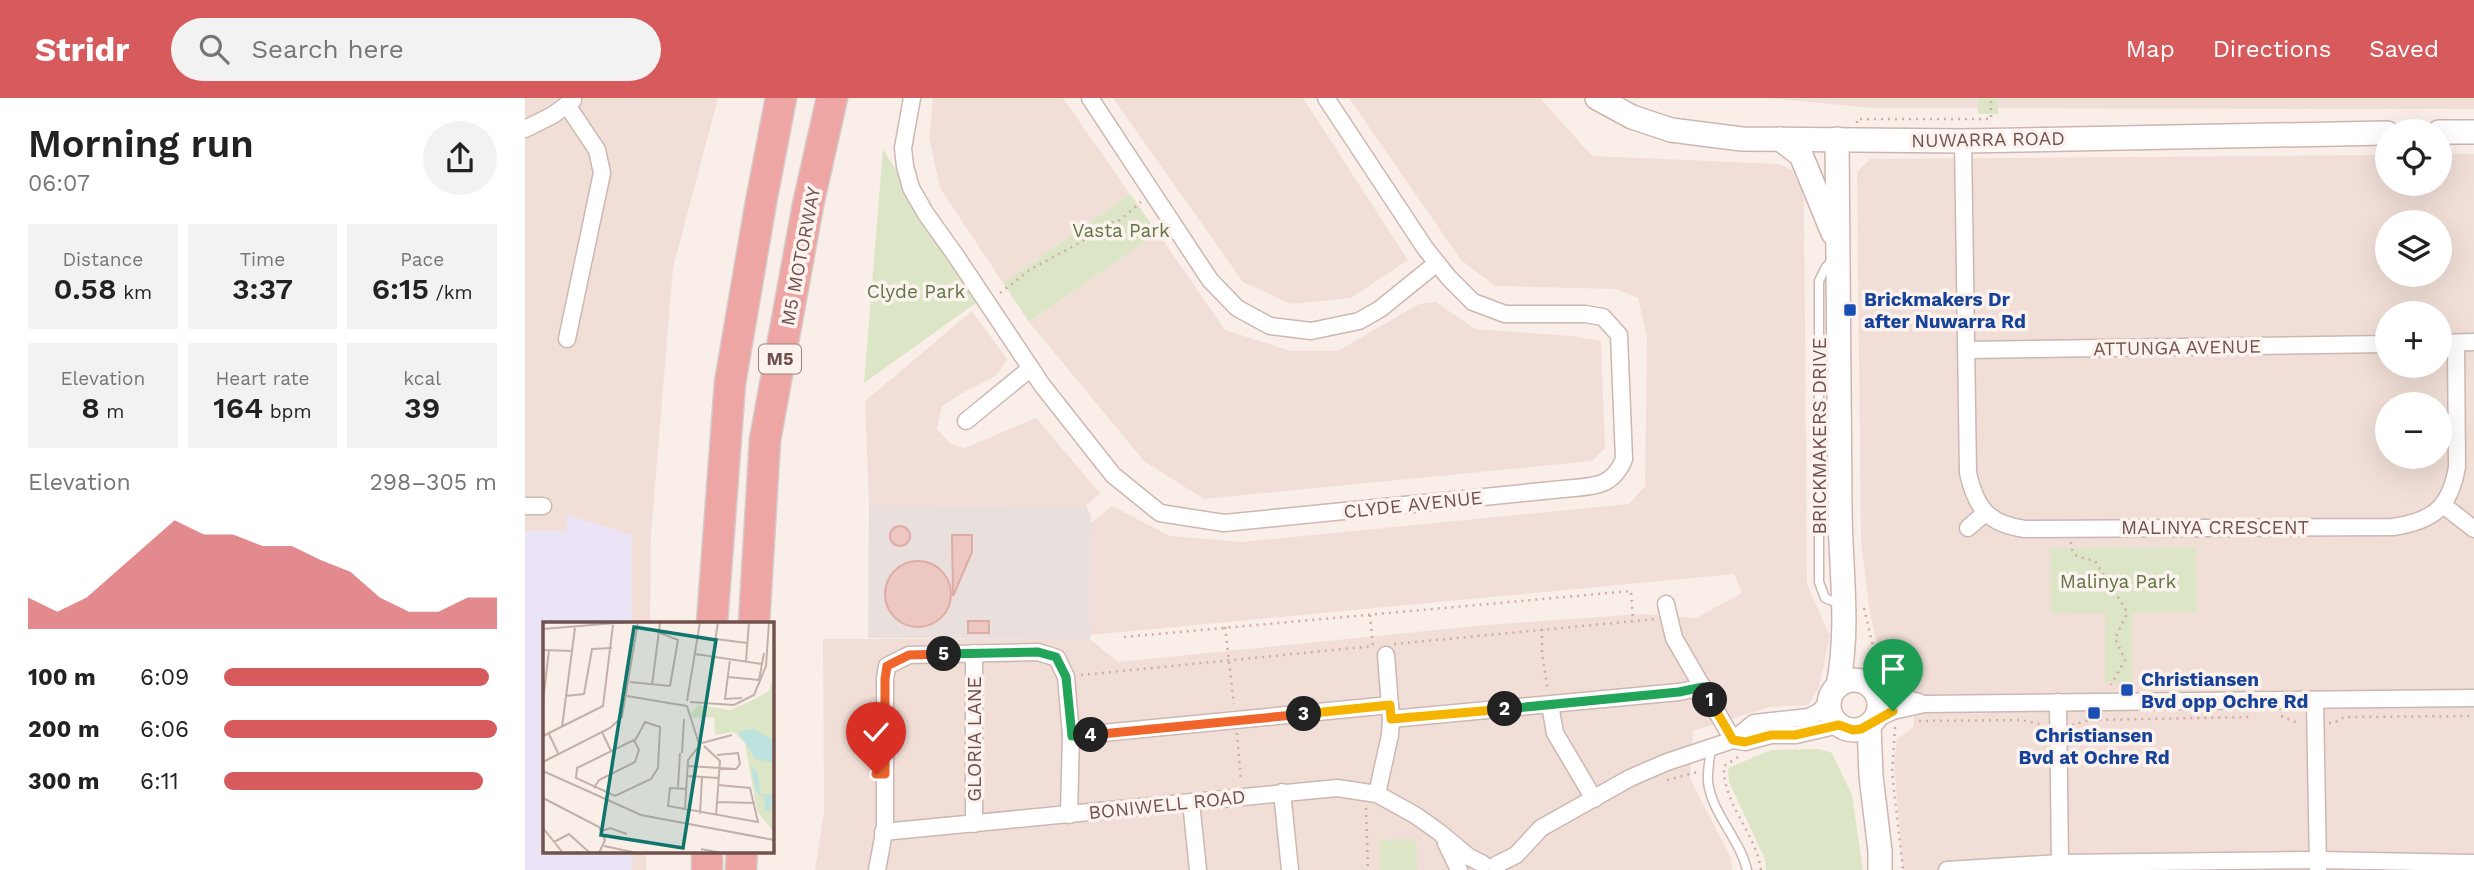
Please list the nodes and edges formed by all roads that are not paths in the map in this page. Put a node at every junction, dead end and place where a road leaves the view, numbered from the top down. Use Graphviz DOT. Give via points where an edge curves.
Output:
graph roads {
  1 [pos="781,98"];
  2 [pos="832,98"];
  3 [pos="912,98"];
  4 [pos="1090,98"];
  5 [pos="1326,98"];
  6 [pos="1597,98"];
  7 [pos="571,101"];
  8 [pos="525,129"];
  9 [pos="2452,132"];
  10 [pos="2474,132"];
  11 [pos="2375,133"];
  12 [pos="1780,139"];
  13 [pos="1837,139"];
  14 [pos="1963,141"];
  15 [pos="1838,251"];
  16 [pos="1437,263"];
  17 [pos="568,339"];
  18 [pos="2474,342"];
  19 [pos="2452,343"];
  20 [pos="2375,344"];
  21 [pos="1967,351"];
  22 [pos="1031,368"];
  23 [pos="2451,378"];
  24 [pos="966,421"];
  25 [pos="2443,505"];
  26 [pos="525,506"];
  27 [pos="543,506"];
  28 [pos="1985,513"];
  29 [pos="1968,528"];
  30 [pos="2474,530"];
  31 [pos="1667,604"];
  32 [pos="1845,606"];
  33 [pos="712,622"];
  34 [pos="754,622"];
  35 [pos="1380,650"];
  36 [pos="974,653"];
  37 [pos="1703,687"];
  38 [pos="1872,688"];
  39 [pos="1834,693"];
  40 [pos="2474,698"];
  41 [pos="2315,700"];
  42 [pos="2058,702"];
  43 [pos="1924,704"];
  44 [pos="1550,705"];
  45 [pos="1391,712"];
  46 [pos="1879,723"];
  47 [pos="1842,727"];
  48 [pos="1072,736"];
  49 [pos="1733,740"];
  50 [pos="1711,748"];
  51 [pos="1871,776"];
  52 [pos="1282,792"];
  53 [pos="1372,793"];
  54 [pos="1594,799"];
  55 [pos="1191,802"];
  56 [pos="1069,815"];
  57 [pos="974,824"];
  58 [pos="883,832"];
  59 [pos="1439,832"];
  60 [pos="707,852"];
  61 [pos="742,852"];
  62 [pos="1515,863"];
  63 [pos="2060,863"];
  64 [pos="2474,863"];
  65 [pos="1882,864"];
  66 [pos="2318,865"];
  67 [pos="1489,867"];
  68 [pos="708,870"];
  69 [pos="741,870"];
  70 [pos="877,870"];
  71 [pos="1198,870"];
  72 [pos="1290,870"];
  73 [pos="1459,870"];
  74 [pos="1747,870"];
  75 [pos="1947,870"];
  1 -- 33 [label="highway, M5" via="730,383"];
  2 -- 34 [label="highway, M5 MOTORWAY / M5" via="765,440"];
  3 -- 22 [label="street, CLYDE AVENUE" via="903,148 911,188"];
  4 -- 16 [label="street" via="1210,280 1237,308 1269,326 1311,331 1359,321"];
  5 -- 16 [label="street, CLYDE AVENUE"];
  6 -- 12 [label="street, NUWARRA ROAD" via="1632,117 1671,130"];
  7 -- 8 [label="street"];
  7 -- 17 [label="street" via="597,150 602,173"];
  9 -- 10 [label="street"];
  11 -- 14 [label="street, NUWARRA ROAD"];
  12 -- 13 [label="street, NUWARRA ROAD"];
  12 -- 15 [label="street" via="1801,155"];
  13 -- 14 [label="street, NUWARRA ROAD"];
  13 -- 15 [label="street, BRICKMAKERS DRIVE"];
  14 -- 21 [label="street"];
  15 -- 32 [label="street, BRICKMAKERS DRIVE"];
  16 -- 22 [label="street, CLYDE AVENUE" via="1473,302 1490,309 1505,314 1604,317 1619,335 1623,459 1611,480 1575,488 1224,523 1160,513 1113,475"];
  18 -- 19 [label="street"];
  20 -- 21 [label="street, ATTUNGA AVENUE"];
  21 -- 28 [label="street" via="1969,473"];
  22 -- 24 [label="street"];
  23 -- 25 [label="street" via="2457,467 2453,489"];
  25 -- 28 [label="street, MALINYA CRESCENT" via="2423,520 2393,527 2009,527"];
  25 -- 30 [label="street"];
  26 -- 27 [label="street"];
  28 -- 29 [label="street"];
  31 -- 37 [label="street" via="1674,638"];
  32 -- 38 [label="street, BRICKMAKERS DRIVE" via="1858,657"];
  32 -- 39 [label="street, BRICKMAKERS DRIVE" via="1843,654"];
  35 -- 45 [label="street"];
  36 -- 48 [label="street" via="1038,652 1056,657 1066,677"];
  36 -- 57 [label="street, GLORIA LANE"];
  36 -- 58 [label="street" via="909,655 887,666"];
  37 -- 44 [label="street"];
  37 -- 49 [label="street"];
  38 -- 39 [label="street" via="1854,680"];
  38 -- 43 [label="street"];
  38 -- 46 [label="street" via="1879,705"];
  39 -- 47 [label="street" via="1831,714"];
  39 -- 49 [label="street" via="1809,717 1754,723"];
  40 -- 41 [label="street"];
  41 -- 42 [label="street"];
  41 -- 66 [label="street"];
  42 -- 43 [label="street"];
  42 -- 63 [label="street"];
  43 -- 46 [label="street" via="1893,711"];
  44 -- 45 [label="street"];
  44 -- 54 [label="street" via="1555,733"];
  45 -- 48 [label="street"];
  45 -- 53 [label="street" via="1390,735"];
  46 -- 47 [label="street" via="1861,729"];
  46 -- 51 [label="street"];
  47 -- 49 [label="street"];
  47 -- 51 [label="street"];
  48 -- 56 [label="street"];
  49 -- 50 [label="street"];
  50 -- 54 [label="street" via="1667,762"];
  50 -- 74 [label="lane" via="1708,781 1713,798"];
  51 -- 65 [label="street"];
  52 -- 53 [label="street, BONIWELL ROAD" via="1337,788"];
  52 -- 55 [label="street, BONIWELL ROAD"];
  52 -- 72 [label="street"];
  53 -- 59 [label="street, BONIWELL ROAD"];
  54 -- 62 [label="street" via="1542,828"];
  55 -- 56 [label="street, BONIWELL ROAD"];
  55 -- 71 [label="street"];
  56 -- 57 [label="street, BONIWELL ROAD"];
  57 -- 58 [label="street, BONIWELL ROAD"];
  58 -- 70 [label="street"];
  59 -- 67 [label="street, BONIWELL ROAD" via="1469,858"];
  59 -- 73 [label="street, BONIWELL ROAD"];
  60 -- 68 [label="highway"];
  61 -- 69 [label="highway"];
  62 -- 67 [label="street"];
  63 -- 66 [label="street"];
  63 -- 75 [label="street"];
  64 -- 66 [label="street"];
}
